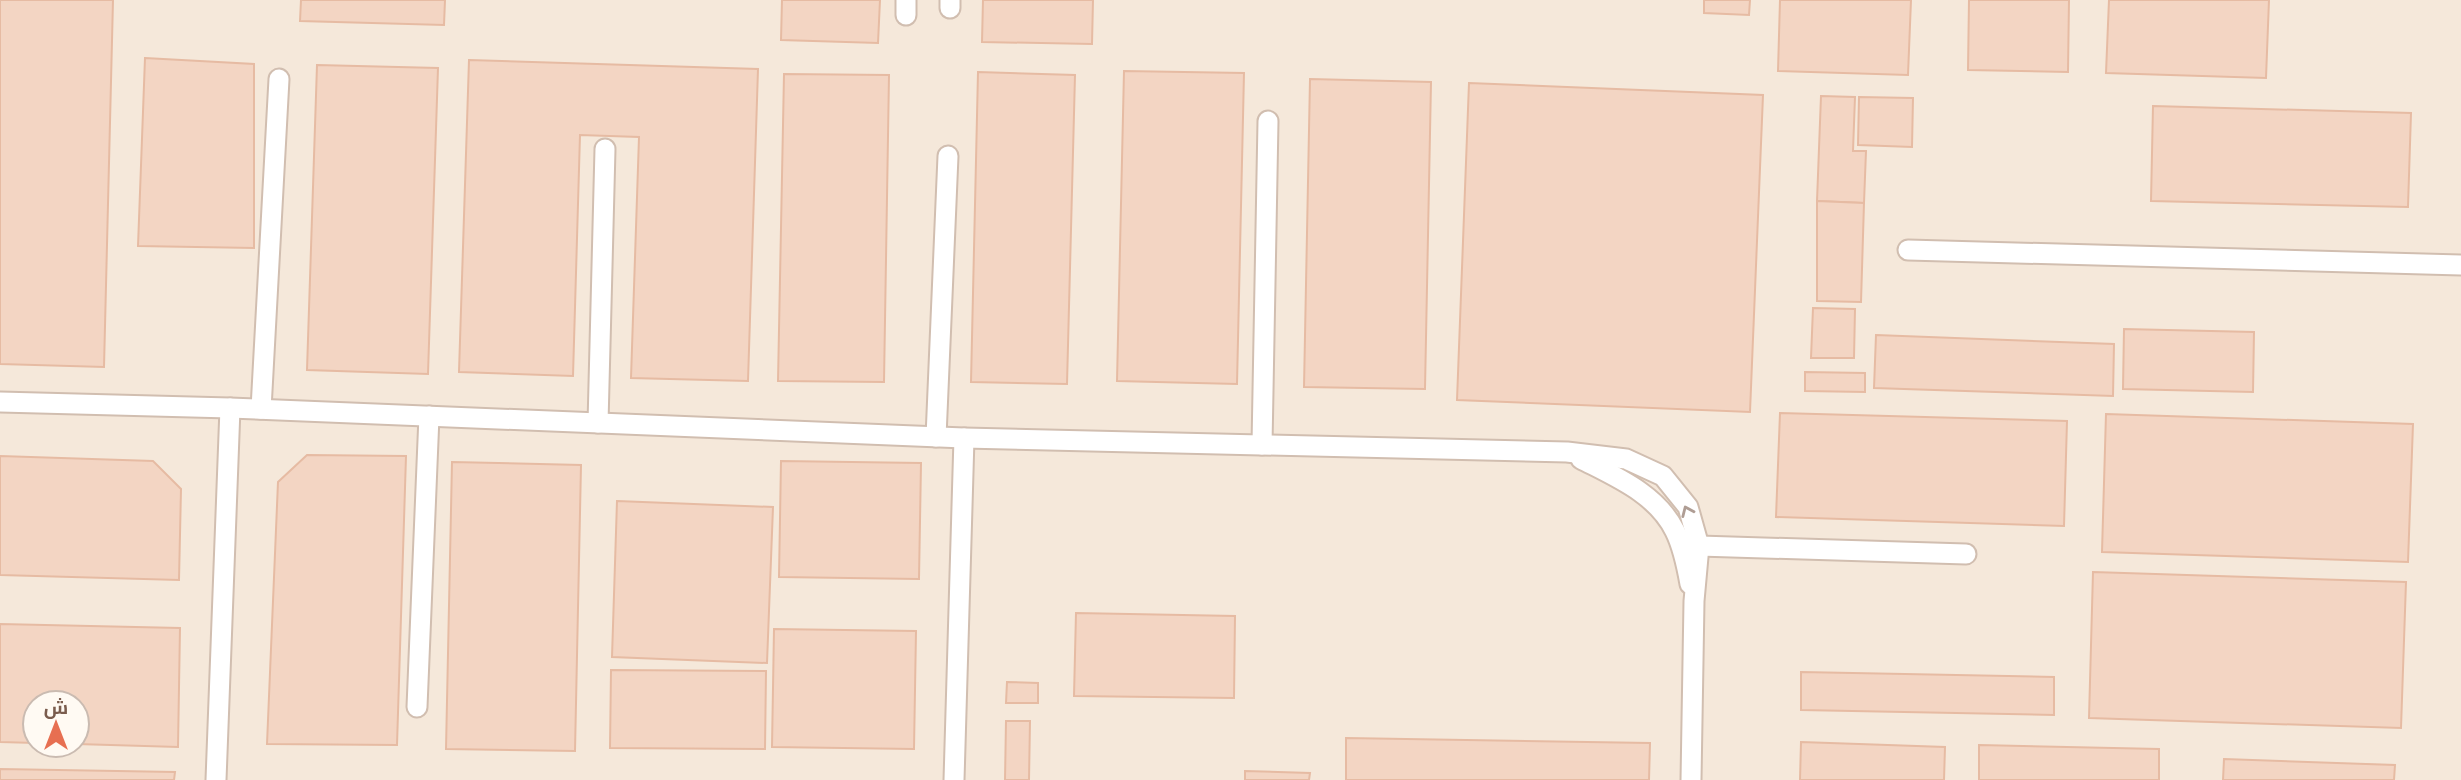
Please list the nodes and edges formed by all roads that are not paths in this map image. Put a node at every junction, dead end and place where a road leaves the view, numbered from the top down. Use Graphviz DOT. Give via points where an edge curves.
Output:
graph roads {
  1 [pos="279,79"];
  2 [pos="1268,121"];
  3 [pos="605,149"];
  4 [pos="948,156"];
  5 [pos="1908,250"];
  6 [pos="2461,265"];
  7 [pos="0,402"];
  8 [pos="230,408"];
  9 [pos="261,409"];
  10 [pos="429,416"];
  11 [pos="598,423"];
  12 [pos="936,437"];
  13 [pos="964,438"];
  14 [pos="1262,445"];
  15 [pos="1567,452"];
  16 [pos="1699,546"];
  17 [pos="1966,554"];
  18 [pos="1694,601"];
  19 [pos="417,708"];
  20 [pos="216,780"];
  21 [pos="954,780"];
  22 [pos="1691,780"];
  1 -- 9 [label="lane"];
  2 -- 14 [label="lane"];
  3 -- 11 [label="lane"];
  4 -- 12 [label="lane"];
  5 -- 6 [label="lane"];
  7 -- 8 [label="lane"];
  8 -- 9 [label="lane"];
  8 -- 20 [label="lane"];
  9 -- 10 [label="lane"];
  10 -- 11 [label="lane"];
  10 -- 19 [label="lane"];
  11 -- 12 [label="lane"];
  12 -- 13 [label="lane"];
  13 -- 14 [label="lane"];
  13 -- 21 [label="lane"];
  14 -- 15 [label="lane"];
  16 -- 15 [label="lane, one-way" via="1688,507 1663,476 1626,459"];
  15 -- 18 [label="lane" via="1653,501 1675,531"];
  16 -- 17 [label="lane"];
  16 -- 18 [label="lane"];
  18 -- 22 [label="lane"];
}
